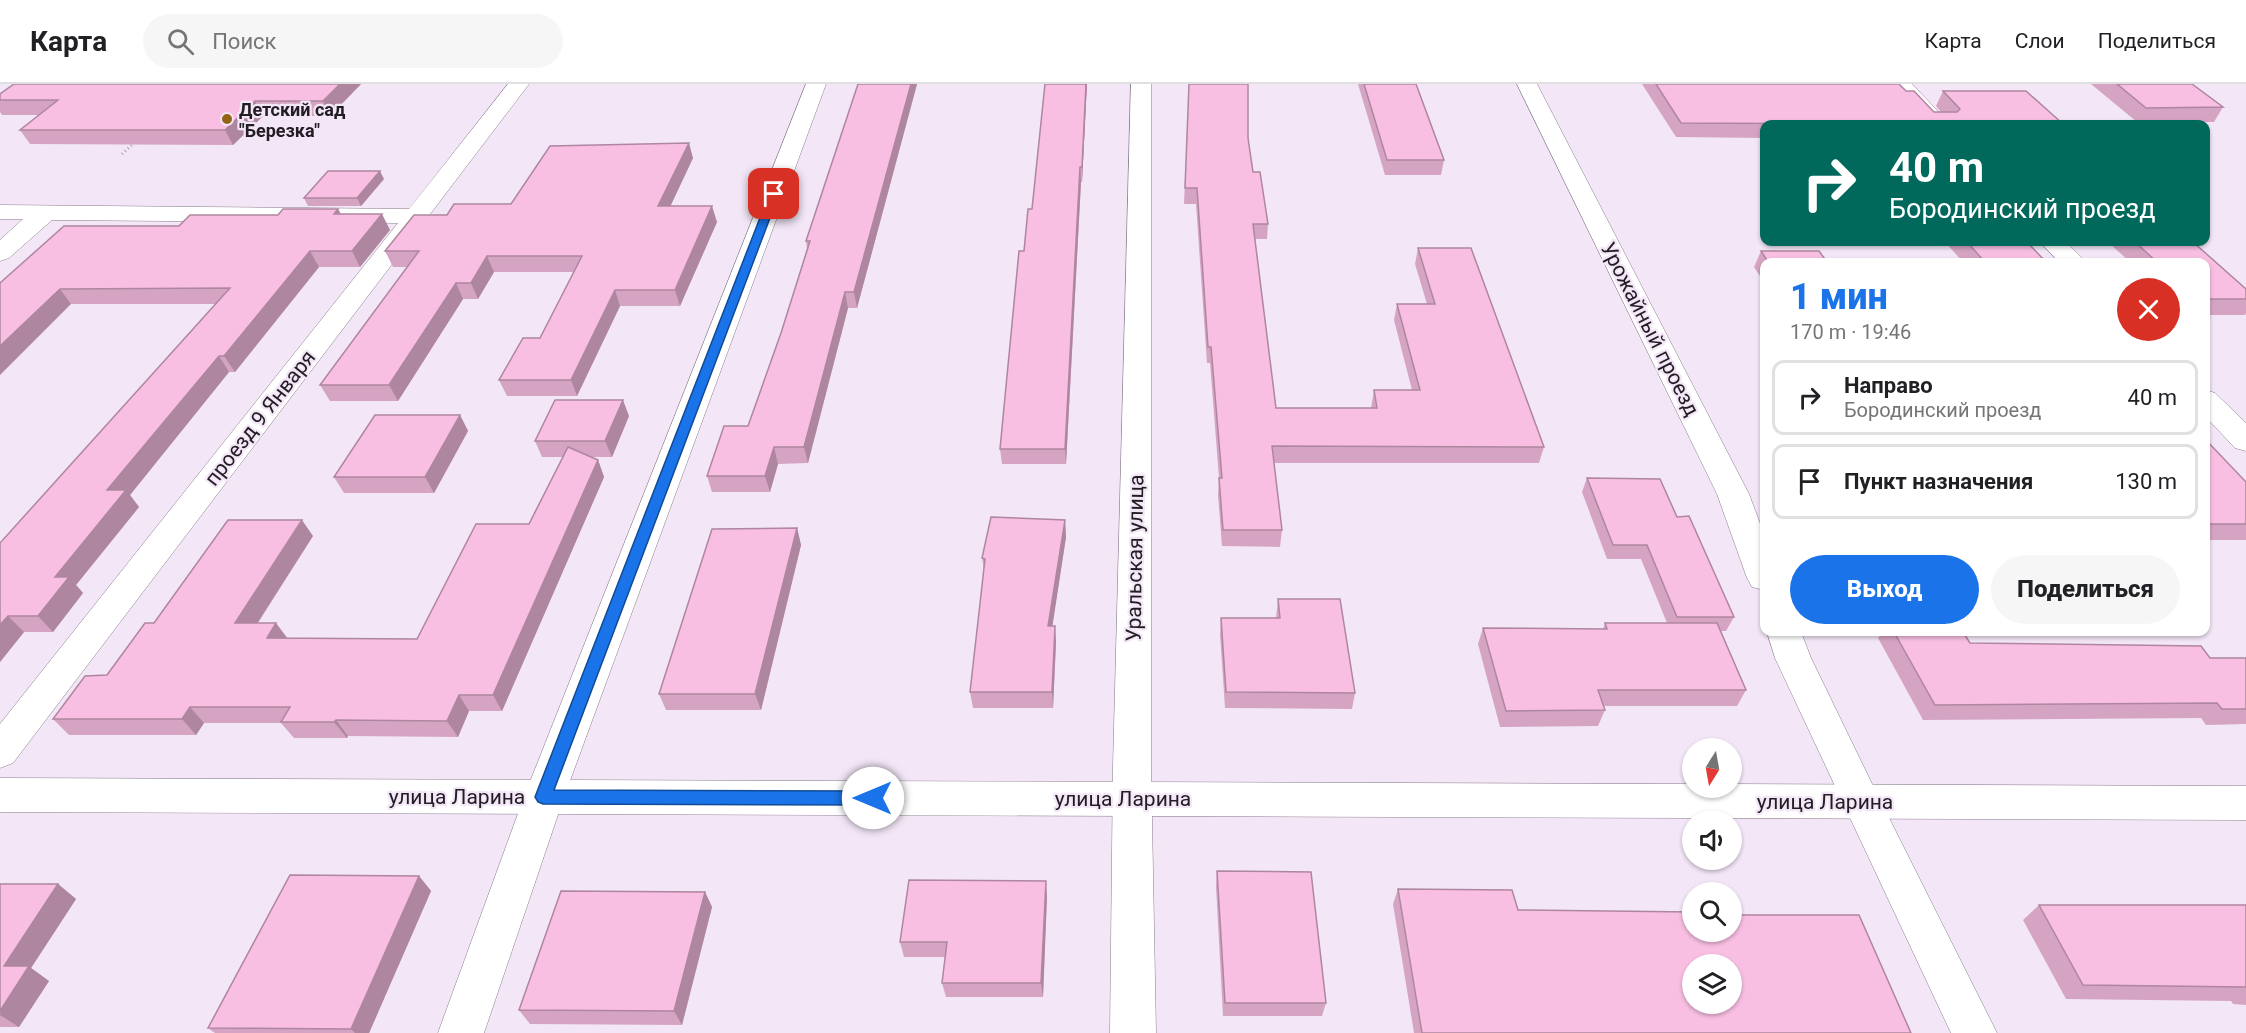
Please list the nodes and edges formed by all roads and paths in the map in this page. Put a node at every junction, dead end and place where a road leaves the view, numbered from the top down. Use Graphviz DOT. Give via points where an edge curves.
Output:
graph roads {
  1 [pos="519,84"];
  2 [pos="816,84"];
  3 [pos="1142,84"];
  4 [pos="1527,84"];
  5 [pos="1900,84"];
  6 [pos="1935,120"];
  7 [pos="139,138"];
  8 [pos="122,154"];
  9 [pos="0,212"];
  10 [pos="46,212"];
  11 [pos="417,216"];
  12 [pos="2056,246"];
  13 [pos="0,253"];
  14 [pos="2069,258"];
  15 [pos="2210,404"];
  16 [pos="2246,441"];
  17 [pos="1760,567"];
  18 [pos="1785,636"];
  19 [pos="0,752"];
  20 [pos="0,795"];
  21 [pos="543,797"];
  22 [pos="1132,799"];
  23 [pos="1861,802"];
  24 [pos="2246,803"];
  25 [pos="461,1033"];
  26 [pos="1133,1033"];
  27 [pos="1974,1033"];
  1 -- 11 [label="street, проезд 9 Января"];
  2 -- 21 [label="street"];
  3 -- 22 [label="street, Уральская улица"];
  4 -- 17 [label="street, Урожайный проезд" via="1733,494"];
  5 -- 6 [label="street"];
  7 -- 8 [label="path"];
  9 -- 10 [label="street"];
  10 -- 11 [label="street"];
  10 -- 13 [label="street"];
  11 -- 19 [label="street, проезд 9 Января"];
  12 -- 14 [label="street"];
  15 -- 16 [label="street"];
  18 -- 23 [label="street"];
  20 -- 21 [label="street, улица Ларина"];
  21 -- 22 [label="street, улица Ларина"];
  21 -- 25 [label="street"];
  22 -- 23 [label="street, улица Ларина"];
  22 -- 26 [label="street, Уральская улица"];
  23 -- 24 [label="street, улица Ларина"];
  23 -- 27 [label="street"];
}
